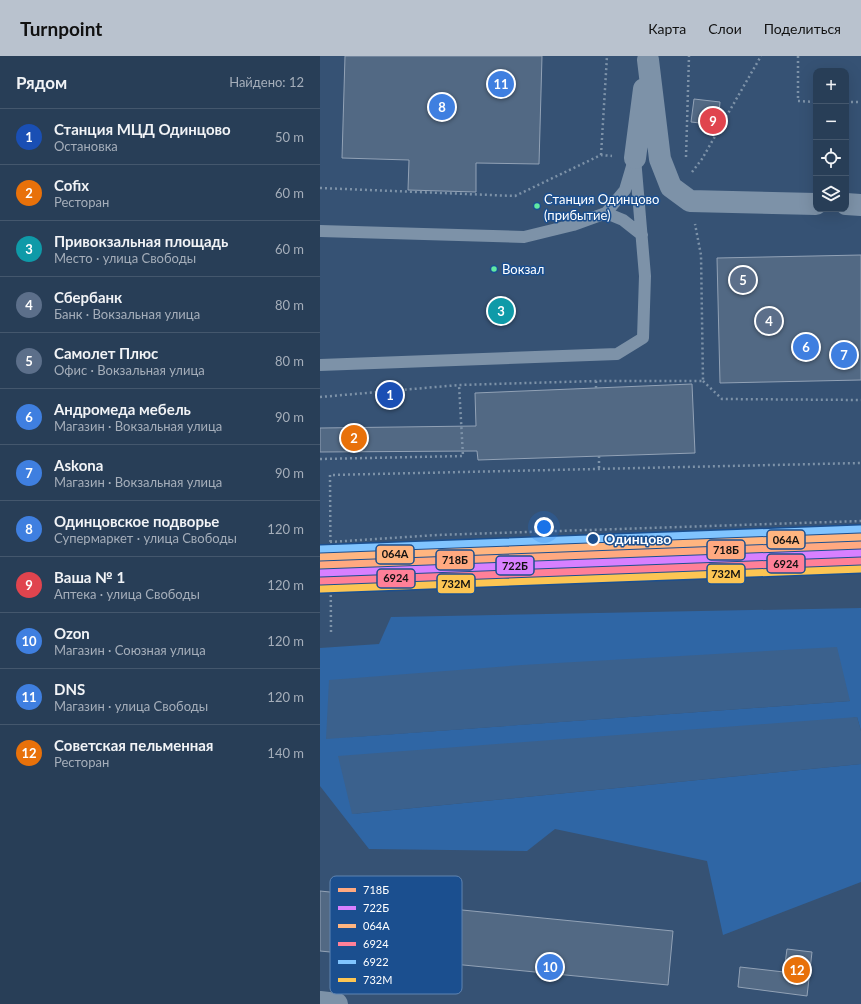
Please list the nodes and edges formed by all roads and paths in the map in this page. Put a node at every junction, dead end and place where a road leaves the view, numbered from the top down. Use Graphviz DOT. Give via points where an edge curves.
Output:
graph roads {
  1 [pos="607,56"];
  2 [pos="689,56"];
  3 [pos="761,56"];
  4 [pos="798,56"];
  5 [pos="648,58"];
  6 [pos="813,102"];
  7 [pos="849,102"];
  8 [pos="861,102"];
  9 [pos="601,155"];
  10 [pos="634,158"];
  11 [pos="660,159"];
  12 [pos="702,159"];
  13 [pos="320,188"];
  14 [pos="813,204"];
  15 [pos="849,204"];
  16 [pos="861,205"];
  17 [pos="606,213"];
  18 [pos="320,231"];
  19 [pos="642,235"];
  20 [pos="320,365"];
  21 [pos="596,381"];
  22 [pos="703,381"];
  23 [pos="596,388"];
  24 [pos="320,397"];
  25 [pos="861,400"];
  26 [pos="599,456"];
  27 [pos="320,459"];
  28 [pos="861,463"];
  29 [pos="599,469"];
  30 [pos="861,521"];
  31 [pos="330,542"];
  32 [pos="331,632"];
  33 [pos="320,1002"];
  34 [pos="337,1004"];
  1 -- 9 [label="path"];
  2 -- 11 [label="path" via="686,160"];
  3 -- 12 [label="path"];
  4 -- 6 [label="path" via="798,101"];
  5 -- 10 [label="street"];
  5 -- 11 [label="street"];
  7 -- 8 [label="path"];
  9 -- 10 [label="path"];
  9 -- 13 [label="path" via="515,196"];
  10 -- 17 [label="lane" via="625,190"];
  10 -- 19 [label="lane"];
  11 -- 14 [label="street" via="671,187 690,201"];
  15 -- 16 [label="street"];
  17 -- 18 [label="lane" via="573,225 524,237"];
  17 -- 19 [label="lane" via="623,220"];
  19 -- 20 [label="lane" via="646,276 643,338 617,354"];
  21 -- 23 [label="path"];
  22 -- 25 [label="path" via="722,399"];
  24 -- 27 [label="path" via="459,385 463,456"];
  26 -- 29 [label="path"];
  28 -- 29 [label="path"];
  29 -- 31 [label="path" via="330,475"];
  30 -- 31 [label="path" via="445,535"];
  31 -- 32 [label="path"];
  33 -- 34 [label="street"];
}
